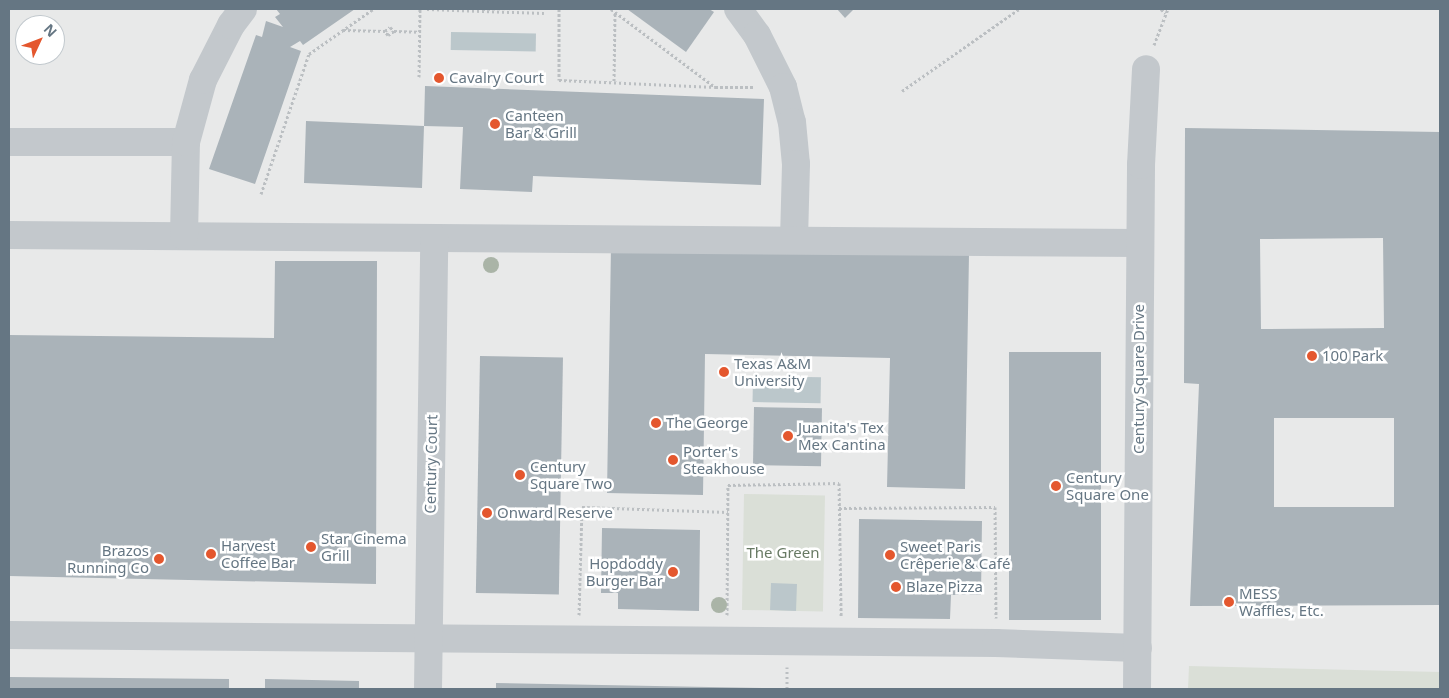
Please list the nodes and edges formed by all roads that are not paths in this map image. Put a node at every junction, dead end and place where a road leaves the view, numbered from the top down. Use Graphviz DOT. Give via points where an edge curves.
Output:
graph roads {
  1 [pos="242,9"];
  2 [pos="738,9"];
  3 [pos="1146,69"];
  4 [pos="9,142"];
  5 [pos="186,142"];
  6 [pos="9,235"];
  7 [pos="184,236"];
  8 [pos="434,238"];
  9 [pos="794,240"];
  10 [pos="1140,243"];
  11 [pos="9,635"];
  12 [pos="429,639"];
  13 [pos="1138,648"];
  14 [pos="428,689"];
  15 [pos="1137,689"];
  1 -- 5 [label="lane" via="203,80"];
  2 -- 9 [label="lane" via="757,35 783,87 792,122 796,164"];
  3 -- 10 [label="lane, Century Square Drive"];
  4 -- 5 [label="lane"];
  5 -- 7 [label="lane"];
  6 -- 7 [label="lane"];
  7 -- 8 [label="lane"];
  8 -- 9 [label="lane"];
  8 -- 12 [label="lane, Century Court"];
  9 -- 10 [label="lane"];
  10 -- 13 [label="lane, Century Square Drive"];
  11 -- 12 [label="lane"];
  12 -- 13 [label="lane" via="996,643"];
  12 -- 14 [label="lane, Century Court"];
  13 -- 15 [label="lane, Century Square Drive"];
}
